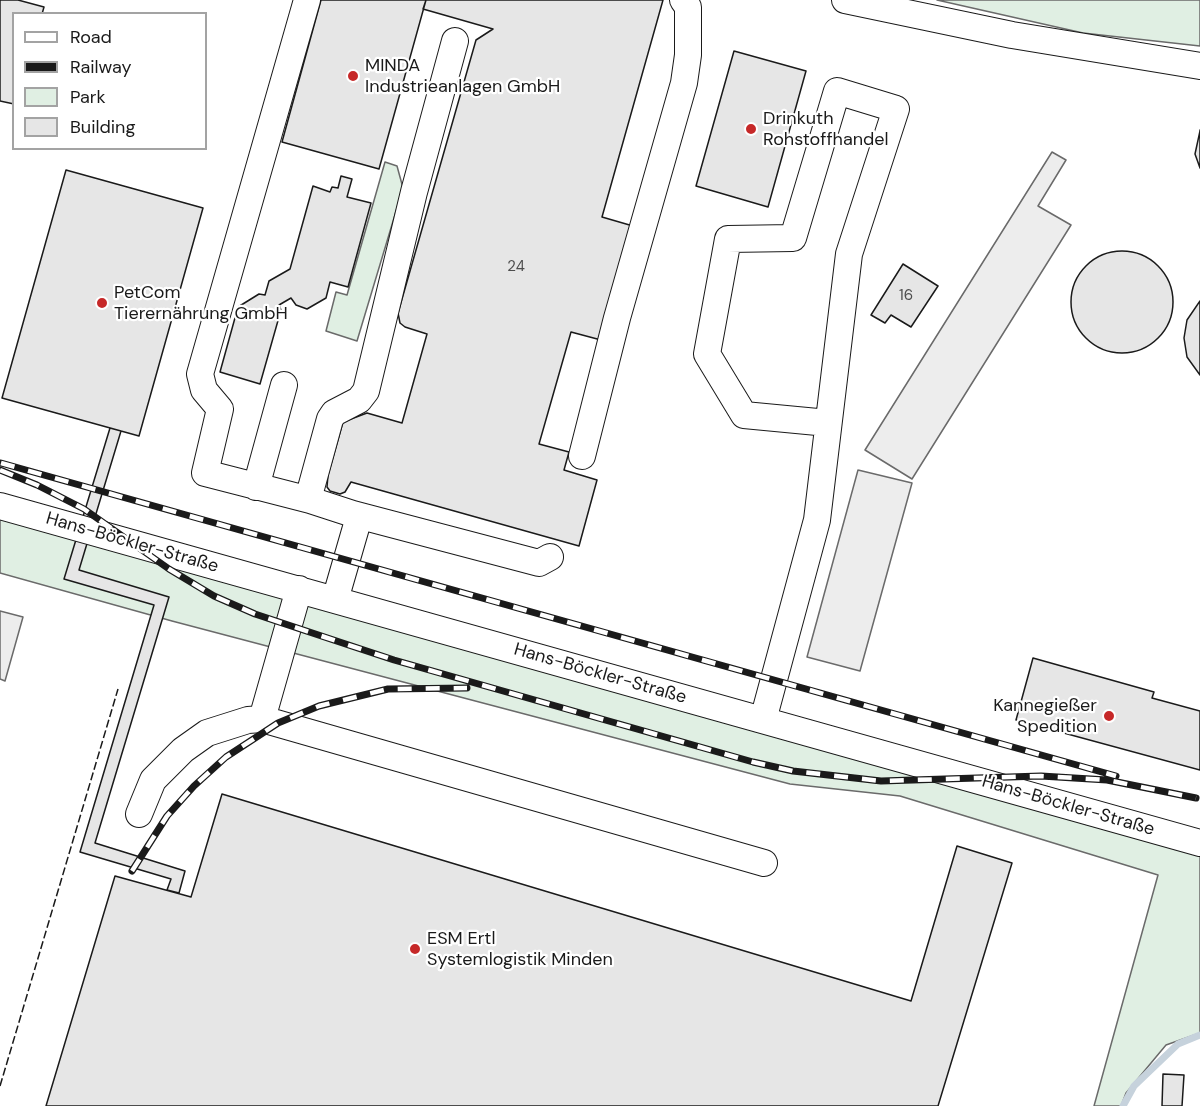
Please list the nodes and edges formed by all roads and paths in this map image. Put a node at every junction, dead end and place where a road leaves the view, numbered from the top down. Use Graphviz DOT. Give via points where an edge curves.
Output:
graph roads {
  1 [pos="308,0"];
  2 [pos="683,0"];
  3 [pos="845,0"];
  4 [pos="455,41"];
  5 [pos="1200,66"];
  6 [pos="284,385"];
  7 [pos="828,423"];
  8 [pos="582,456"];
  9 [pos="256,487"];
  10 [pos="310,500"];
  11 [pos="0,506"];
  12 [pos="353,514"];
  13 [pos="550,557"];
  14 [pos="299,590"];
  15 [pos="335,600"];
  16 [pos="262,719"];
  17 [pos="763,720"];
  18 [pos="139,814"];
  19 [pos="1200,843"];
  20 [pos="764,863"];
  1 -- 9 [label="street" via="200,374 204,390 219,410 205,473"];
  2 -- 8 [label="street" via="688,7 684,83"];
  3 -- 5 [label="street" via="1012,35"];
  4 -- 10 [label="street" via="366,391 330,419"];
  6 -- 9 [label="street"];
  7 -- 7 [label="street" via="849,254 896,109 837,91 793,238 728,239 707,354 744,415"];
  7 -- 17 [label="street" via="817,520"];
  9 -- 10 [label="street"];
  10 -- 12 [label="street"];
  11 -- 14 [label="street, Hans-Böckler-Straße"];
  12 -- 13 [label="street" via="539,563"];
  12 -- 15 [label="street" via="357,524"];
  14 -- 15 [label="street, Hans-Böckler-Straße"];
  14 -- 16 [label="street"];
  15 -- 17 [label="street, Hans-Böckler-Straße"];
  16 -- 18 [label="street" via="207,733 183,750 153,780"];
  16 -- 20 [label="street"];
  17 -- 19 [label="street, Hans-Böckler-Straße"];
}
